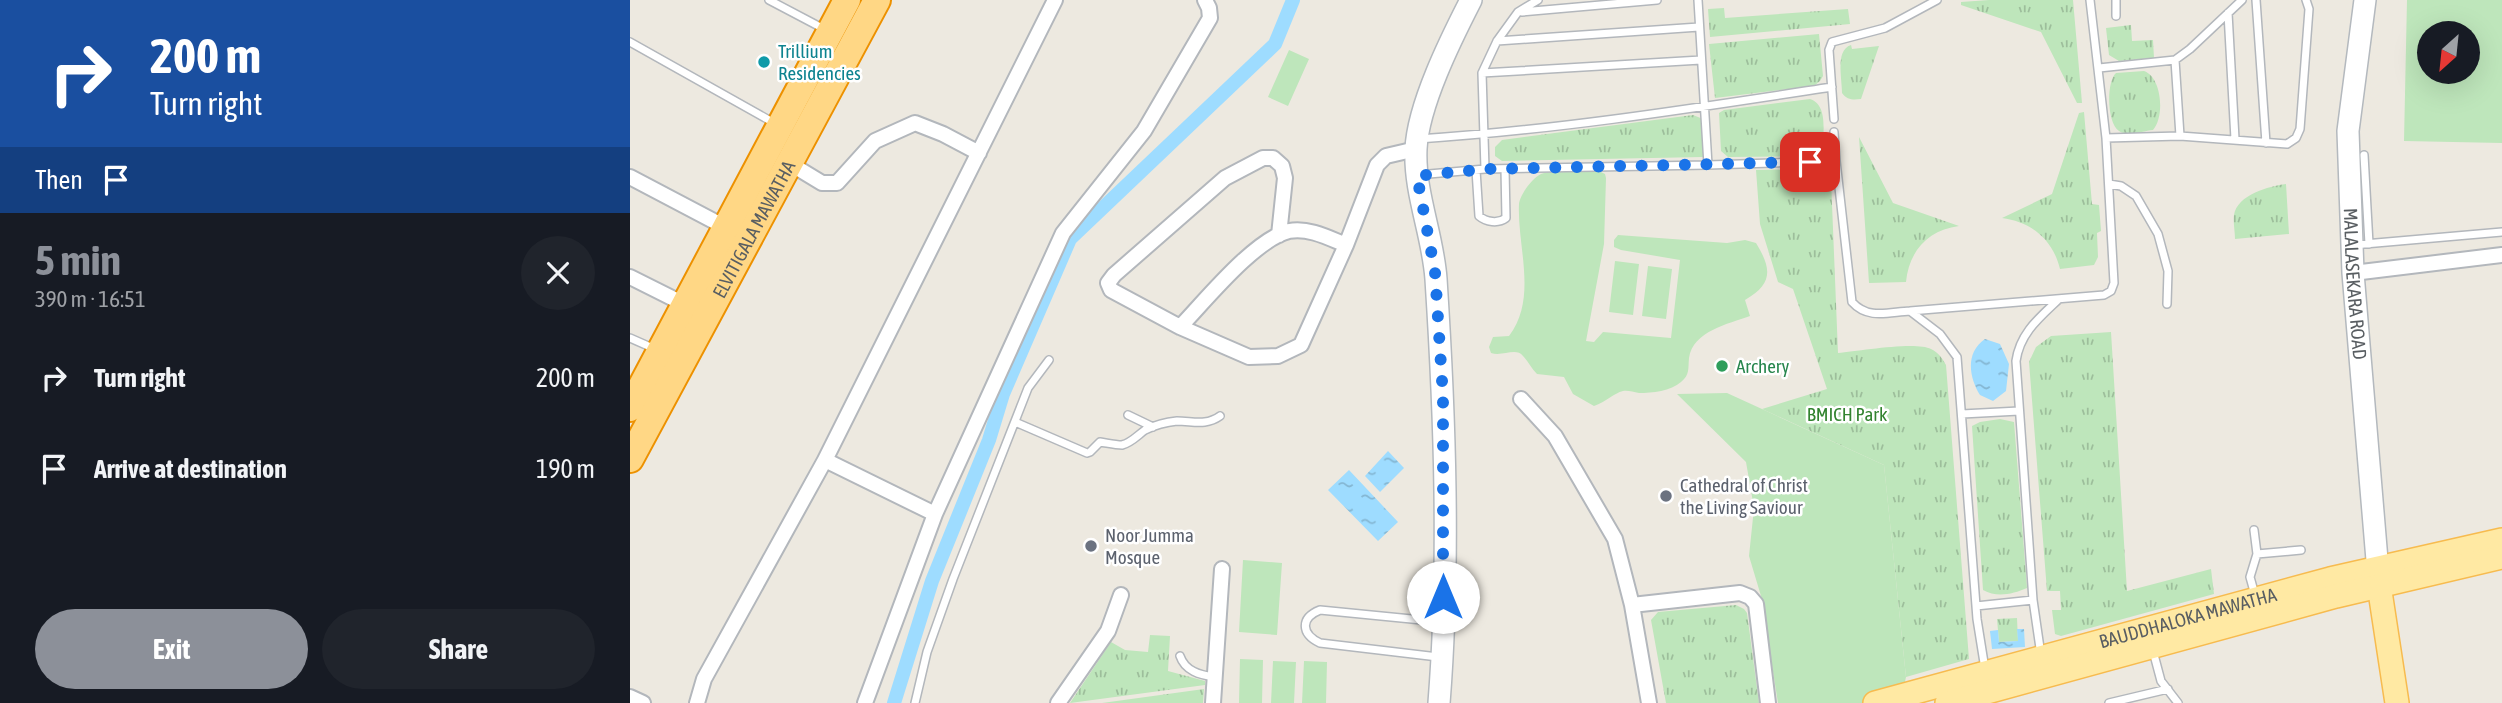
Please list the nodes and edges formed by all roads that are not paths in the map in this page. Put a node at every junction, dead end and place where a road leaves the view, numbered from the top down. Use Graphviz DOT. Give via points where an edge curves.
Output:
graph roads {
  1 [pos="769,0"];
  2 [pos="847,0"];
  3 [pos="877,0"];
  4 [pos="1055,0"];
  5 [pos="1205,0"];
  6 [pos="1471,0"];
  7 [pos="1538,0"];
  8 [pos="1657,0"];
  9 [pos="1698,0"];
  10 [pos="2091,0"];
  11 [pos="2116,0"];
  12 [pos="2242,0"];
  13 [pos="2256,0"];
  14 [pos="2306,0"];
  15 [pos="2365,0"];
  16 [pos="1933,1"];
  17 [pos="1518,12"];
  18 [pos="2228,13"];
  19 [pos="2116,16"];
  20 [pos="1699,27"];
  21 [pos="830,32"];
  22 [pos="1497,41"];
  23 [pos="630,42"];
  24 [pos="1701,60"];
  25 [pos="2175,60"];
  26 [pos="2099,68"];
  27 [pos="1482,73"];
  28 [pos="1832,87"];
  29 [pos="1704,106"];
  30 [pos="1834,119"];
  31 [pos="790,126"];
  32 [pos="1834,132"];
  33 [pos="1484,135"];
  34 [pos="2180,136"];
  35 [pos="2106,138"];
  36 [pos="2235,138"];
  37 [pos="2266,143"];
  38 [pos="1417,144"];
  39 [pos="979,153"];
  40 [pos="2364,155"];
  41 [pos="1836,162"];
  42 [pos="789,163"];
  43 [pos="1708,165"];
  44 [pos="1485,169"];
  45 [pos="1505,169"];
  46 [pos="1476,170"];
  47 [pos="1417,176"];
  48 [pos="630,177"];
  49 [pos="2109,184"];
  50 [pos="725,227"];
  51 [pos="2502,232"];
  52 [pos="1279,236"];
  53 [pos="2361,245"];
  54 [pos="1346,246"];
  55 [pos="2502,255"];
  56 [pos="2353,273"];
  57 [pos="630,277"];
  58 [pos="2059,298"];
  59 [pos="2167,304"];
  60 [pos="686,305"];
  61 [pos="1910,311"];
  62 [pos="1180,327"];
  63 [pos="630,338"];
  64 [pos="661,352"];
  65 [pos="1049,360"];
  66 [pos="1521,399"];
  67 [pos="630,408"];
  68 [pos="2019,411"];
  69 [pos="1962,414"];
  70 [pos="1128,415"];
  71 [pos="1220,416"];
  72 [pos="1015,422"];
  73 [pos="1153,427"];
  74 [pos="630,458"];
  75 [pos="825,460"];
  76 [pos="935,514"];
  77 [pos="2254,530"];
  78 [pos="2502,540"];
  79 [pos="2301,550"];
  80 [pos="2257,554"];
  81 [pos="2502,557"];
  82 [pos="1223,569"];
  83 [pos="2378,577"];
  84 [pos="1121,595"];
  85 [pos="2256,599"];
  86 [pos="2033,600"];
  87 [pos="1632,605"];
  88 [pos="1976,606"];
  89 [pos="1443,622"];
  90 [pos="2152,647"];
  91 [pos="1180,656"];
  92 [pos="2041,657"];
  93 [pos="1443,658"];
  94 [pos="1215,677"];
  95 [pos="1988,681"];
  96 [pos="2168,689"];
  97 [pos="630,697"];
  98 [pos="1887,701"];
  99 [pos="643,703"];
  100 [pos="697,703"];
  101 [pos="865,703"];
  102 [pos="915,703"];
  103 [pos="1058,703"];
  104 [pos="1213,703"];
  105 [pos="1439,703"];
  106 [pos="1649,703"];
  107 [pos="1768,703"];
  108 [pos="1947,703"];
  109 [pos="2109,703"];
  110 [pos="2178,703"];
  111 [pos="2397,703"];
  1 -- 21 [label="lane"];
  2 -- 21 [label="highway, ELVITIGALA MAWATHA"];
  3 -- 31 [label="highway, ELVITIGALA MAWATHA"];
  4 -- 39 [label="street"];
  5 -- 76 [label="street" via="1210,18 1144,131 1063,233"];
  6 -- 38 [label="street" via="1430,92"];
  7 -- 17 [label="lane"];
  8 -- 17 [label="lane"];
  9 -- 20 [label="lane"];
  10 -- 26 [label="lane"];
  11 -- 19 [label="lane"];
  12 -- 18 [label="lane"];
  13 -- 37 [label="lane"];
  14 -- 37 [label="lane" via="2300,129 2287,144"];
  15 -- 53 [label="street, MALALASEKARA ROAD" via="2348,131"];
  16 -- 28 [label="lane" via="1885,27 1832,42"];
  17 -- 22 [label="lane"];
  18 -- 25 [label="lane"];
  18 -- 36 [label="lane"];
  20 -- 22 [label="lane"];
  20 -- 24 [label="lane"];
  21 -- 31 [label="highway, ELVITIGALA MAWATHA"];
  22 -- 27 [label="lane"];
  23 -- 31 [label="lane"];
  24 -- 27 [label="lane"];
  24 -- 29 [label="lane"];
  25 -- 26 [label="lane"];
  25 -- 34 [label="lane"];
  26 -- 35 [label="lane"];
  27 -- 33 [label="lane"];
  28 -- 29 [label="lane"];
  28 -- 30 [label="lane"];
  29 -- 33 [label="lane"];
  29 -- 43 [label="lane"];
  31 -- 42 [label="highway, ELVITIGALA MAWATHA"];
  31 -- 50 [label="highway, ELVITIGALA MAWATHA"];
  32 -- 41 [label="lane"];
  33 -- 38 [label="lane"];
  33 -- 44 [label="lane"];
  34 -- 35 [label="lane"];
  34 -- 36 [label="lane"];
  35 -- 49 [label="lane"];
  36 -- 37 [label="lane"];
  38 -- 47 [label="street"];
  38 -- 54 [label="street" via="1386,156 1377,165"];
  39 -- 42 [label="street" via="915,123 875,141 836,183 822,183"];
  39 -- 75 [label="street"];
  40 -- 53 [label="lane"];
  41 -- 43 [label="lane"];
  41 -- 61 [label="lane" via="1852,302 1871,314"];
  42 -- 74 [label="highway, ELVITIGALA MAWATHA"];
  43 -- 45 [label="lane"];
  44 -- 45 [label="lane"];
  44 -- 46 [label="lane"];
  45 -- 46 [label="lane" via="1506,218 1501,222 1479,216"];
  46 -- 47 [label="lane"];
  47 -- 89 [label="street" via="1435,272 1443,396"];
  48 -- 50 [label="street"];
  49 -- 58 [label="lane" via="2111,291"];
  49 -- 59 [label="lane" via="2136,196 2158,234 2168,271"];
  50 -- 60 [label="highway, ELVITIGALA MAWATHA"];
  51 -- 53 [label="lane"];
  52 -- 54 [label="street" via="1291,230 1321,234"];
  52 -- 62 [label="street" via="1248,256"];
  52 -- 62 [label="street" via="1285,178 1282,166 1264,158 1225,178 1108,283 1111,290"];
  53 -- 56 [label="street, MALALASEKARA ROAD"];
  54 -- 62 [label="street" via="1301,345 1278,356 1249,357"];
  55 -- 56 [label="street"];
  56 -- 83 [label="street, MALALASEKARA ROAD"];
  57 -- 60 [label="street"];
  58 -- 61 [label="lane"];
  58 -- 68 [label="lane" via="2018,346"];
  60 -- 64 [label="highway, ELVITIGALA MAWATHA"];
  61 -- 69 [label="lane" via="1940,334 1957,357"];
  63 -- 64 [label="lane"];
  64 -- 67 [label="highway, ELVITIGALA MAWATHA"];
  65 -- 72 [label="lane" via="1028,388"];
  66 -- 87 [label="street" via="1555,436 1615,539"];
  68 -- 69 [label="lane"];
  68 -- 86 [label="lane"];
  69 -- 88 [label="lane"];
  70 -- 73 [label="lane"];
  71 -- 73 [label="lane" via="1214,421 1178,421"];
  72 -- 73 [label="lane" via="1087,453 1100,442 1121,445"];
  72 -- 102 [label="lane" via="953,579"];
  75 -- 76 [label="street"];
  75 -- 100 [label="street" via="704,679"];
  76 -- 101 [label="street"];
  77 -- 80 [label="lane"];
  78 -- 83 [label="main road, BAUDDHALOKA MAWATHA"];
  79 -- 80 [label="lane"];
  80 -- 85 [label="lane" via="2250,571"];
  81 -- 83 [label="main road, BAUDDHALOKA MAWATHA"];
  82 -- 94 [label="street"];
  83 -- 85 [label="main road, BAUDDHALOKA MAWATHA"];
  83 -- 90 [label="main road, BAUDDHALOKA MAWATHA"];
  83 -- 111 [label="main road"];
  84 -- 103 [label="street" via="1108,631"];
  85 -- 92 [label="main road, BAUDDHALOKA MAWATHA"];
  86 -- 88 [label="lane"];
  86 -- 92 [label="lane"];
  87 -- 106 [label="street"];
  87 -- 107 [label="street" via="1740,593 1750,597 1756,604"];
  88 -- 95 [label="lane"];
  89 -- 93 [label="street"];
  89 -- 93 [label="lane" via="1320,610 1306,620 1311,638 1320,643"];
  90 -- 95 [label="main road, BAUDDHALOKA MAWATHA"];
  90 -- 96 [label="lane" via="2161,681"];
  91 -- 94 [label="lane" via="1189,669"];
  92 -- 95 [label="main road, BAUDDHALOKA MAWATHA"];
  93 -- 105 [label="street"];
  94 -- 104 [label="street"];
  95 -- 98 [label="main road, BAUDDHALOKA MAWATHA"];
  95 -- 108 [label="main road, BAUDDHALOKA MAWATHA"];
  96 -- 109 [label="lane"];
  96 -- 110 [label="lane"];
  97 -- 99 [label="street"];
}
